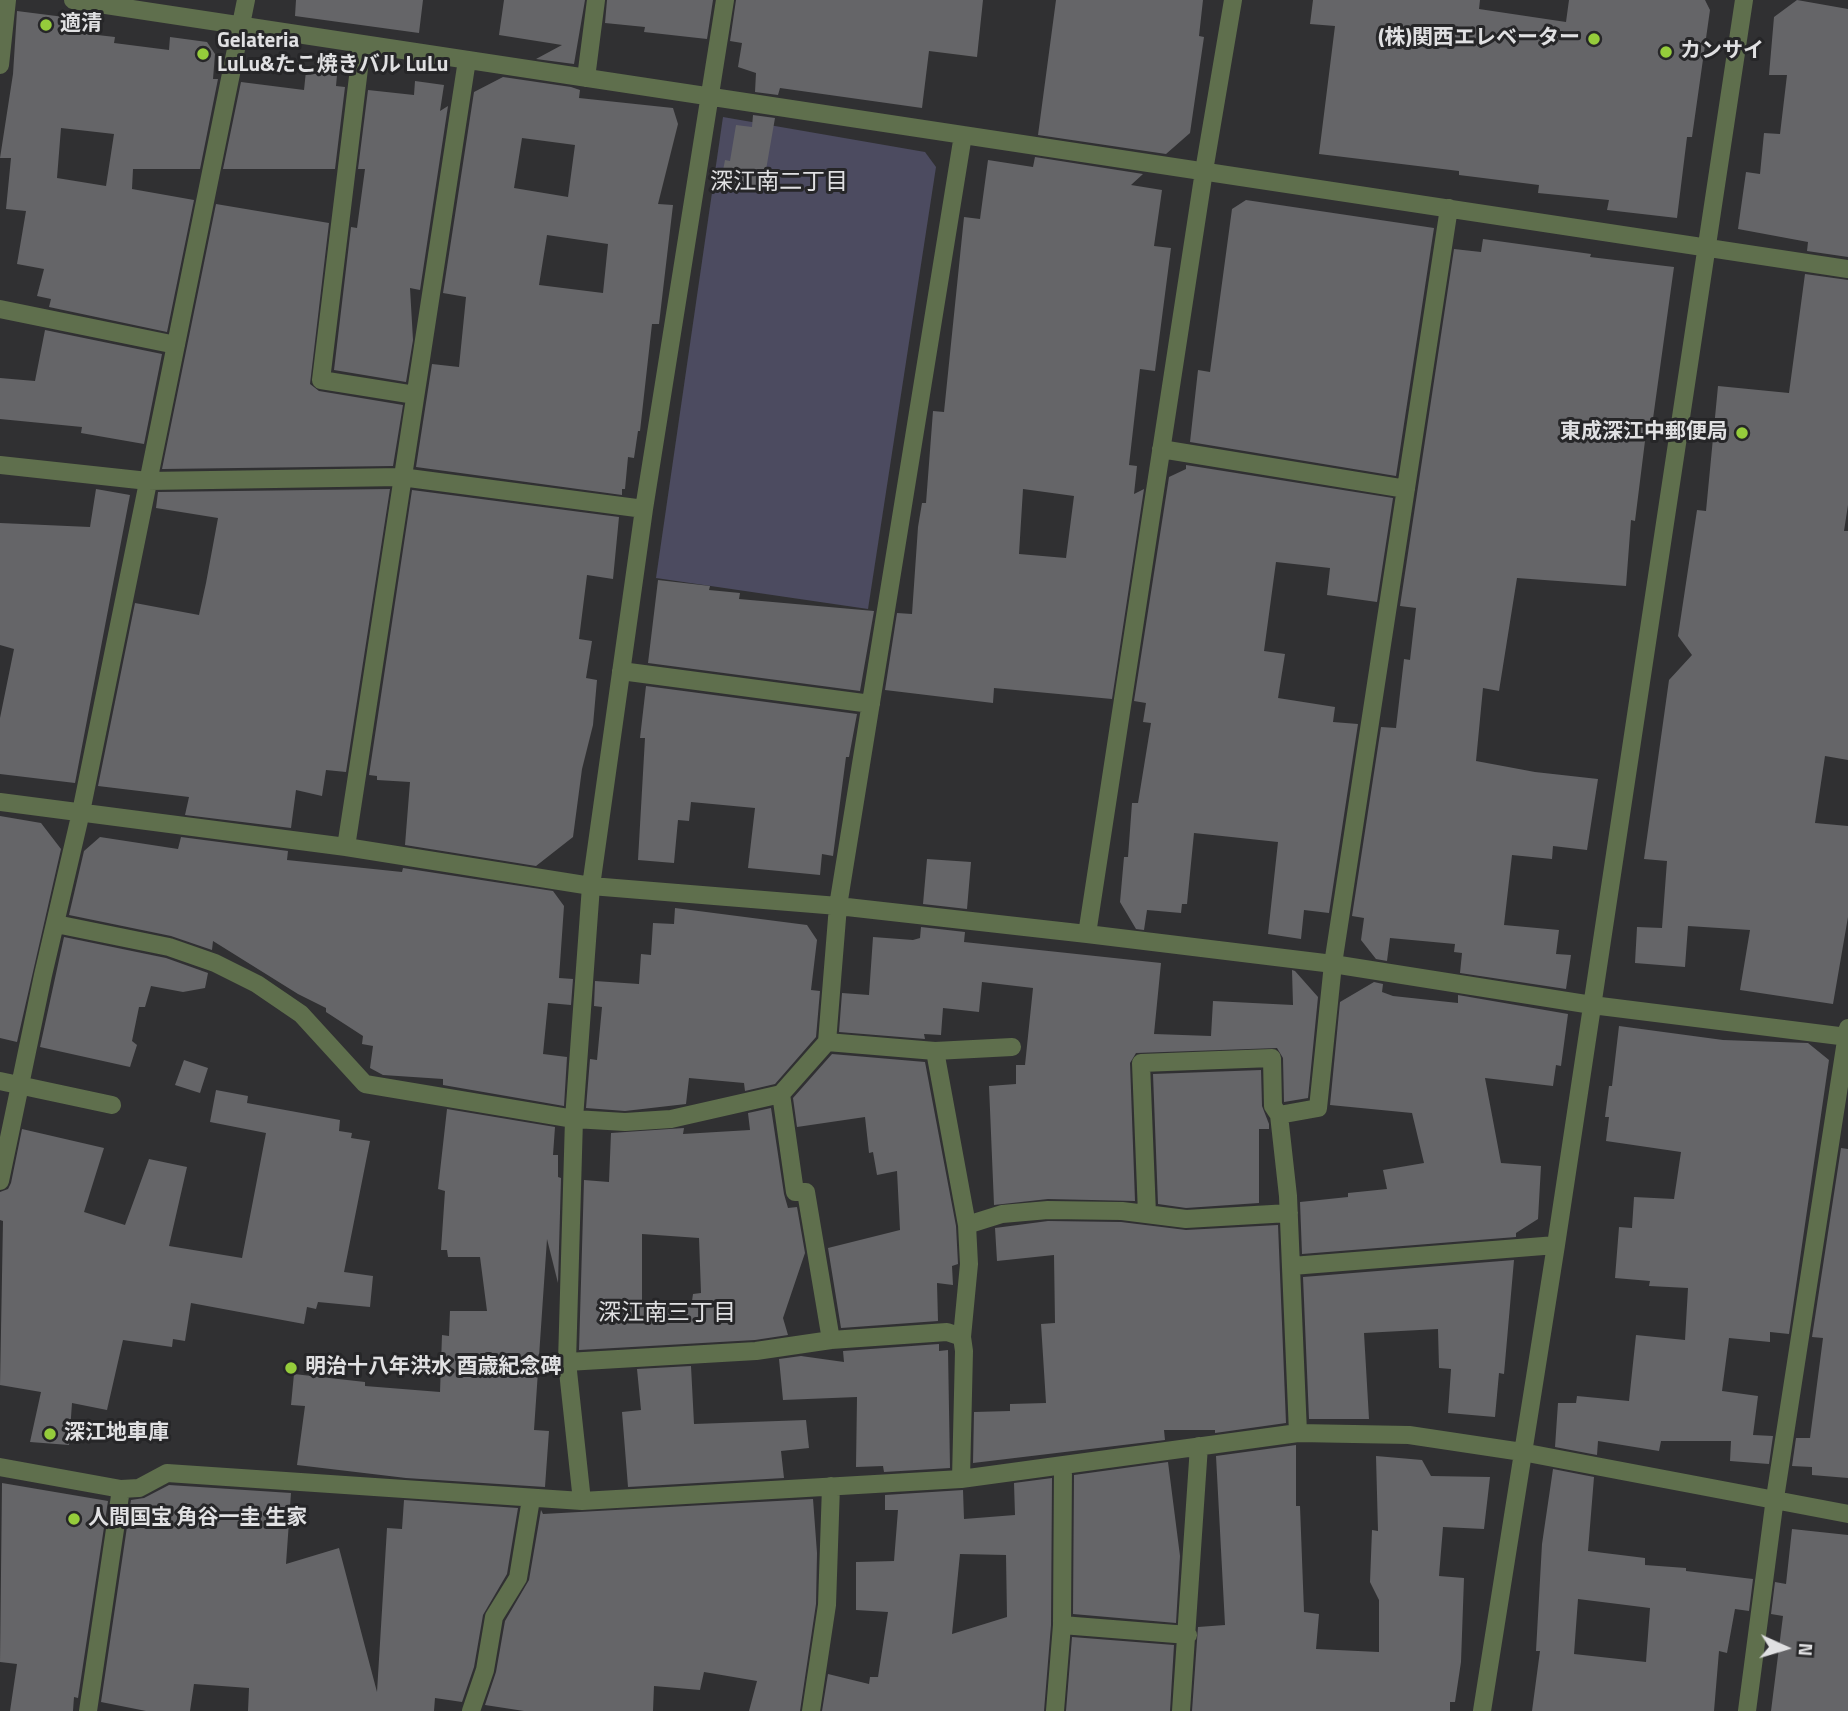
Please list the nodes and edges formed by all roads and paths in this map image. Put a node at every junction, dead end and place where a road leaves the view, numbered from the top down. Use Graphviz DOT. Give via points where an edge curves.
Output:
graph roads {
  1 [pos="7,0"];
  2 [pos="73,0"];
  3 [pos="246,0"];
  4 [pos="596,0"];
  5 [pos="724,0"];
  6 [pos="1233,0"];
  7 [pos="1744,0"];
  8 [pos="240,25"];
  9 [pos="362,44"];
  10 [pos="467,60"];
  11 [pos="0,65"];
  12 [pos="586,78"];
  13 [pos="711,97"];
  14 [pos="963,135"];
  15 [pos="1204,171"];
  16 [pos="1449,208"];
  17 [pos="1706,247"];
  18 [pos="1848,269"];
  19 [pos="0,309"];
  20 [pos="176,345"];
  21 [pos="415,396"];
  22 [pos="1161,449"];
  23 [pos="0,465"];
  24 [pos="401,477"];
  25 [pos="148,481"];
  26 [pos="1406,489"];
  27 [pos="644,509"];
  28 [pos="621,671"];
  29 [pos="871,704"];
  30 [pos="0,802"];
  31 [pos="81,812"];
  32 [pos="346,847"];
  33 [pos="591,886"];
  34 [pos="838,906"];
  35 [pos="56,924"];
  36 [pos="1087,934"];
  37 [pos="1333,964"];
  38 [pos="1592,1005"];
  39 [pos="1848,1034"];
  40 [pos="827,1042"];
  41 [pos="1012,1047"];
  42 [pos="935,1051"];
  43 [pos="0,1081"];
  44 [pos="20,1086"];
  45 [pos="781,1094"];
  46 [pos="112,1105"];
  47 [pos="1279,1115"];
  48 [pos="574,1119"];
  49 [pos="0,1181"];
  50 [pos="1289,1213"];
  51 [pos="1147,1214"];
  52 [pos="967,1225"];
  53 [pos="1556,1245"];
  54 [pos="1292,1266"];
  55 [pos="962,1337"];
  56 [pos="831,1340"];
  57 [pos="567,1363"];
  58 [pos="1298,1433"];
  59 [pos="1199,1446"];
  60 [pos="1522,1452"];
  61 [pos="1063,1465"];
  62 [pos="0,1468"];
  63 [pos="961,1479"];
  64 [pos="831,1486"];
  65 [pos="121,1489"];
  66 [pos="1775,1498"];
  67 [pos="531,1499"];
  68 [pos="582,1501"];
  69 [pos="1848,1514"];
  70 [pos="1062,1625"];
  71 [pos="1188,1635"];
  72 [pos="88,1711"];
  73 [pos="471,1711"];
  74 [pos="811,1711"];
  75 [pos="1055,1711"];
  76 [pos="1181,1711"];
  77 [pos="1482,1711"];
  78 [pos="1747,1711"];
  1 -- 11 [label="street"];
  2 -- 8 [label="street"];
  3 -- 8 [label="street"];
  4 -- 12 [label="street"];
  5 -- 13 [label="street"];
  6 -- 15 [label="street"];
  7 -- 17 [label="street"];
  8 -- 9 [label="street"];
  8 -- 20 [label="street"];
  9 -- 10 [label="street"];
  9 -- 21 [label="street" via="321,380"];
  10 -- 12 [label="street"];
  10 -- 21 [label="street"];
  12 -- 13 [label="street"];
  13 -- 14 [label="street"];
  13 -- 27 [label="street"];
  14 -- 15 [label="street"];
  14 -- 29 [label="street"];
  15 -- 16 [label="street"];
  15 -- 22 [label="street"];
  16 -- 17 [label="street"];
  16 -- 26 [label="street"];
  17 -- 18 [label="street"];
  17 -- 38 [label="street"];
  19 -- 20 [label="street"];
  20 -- 25 [label="street"];
  21 -- 24 [label="street"];
  22 -- 26 [label="street"];
  22 -- 36 [label="street"];
  23 -- 25 [label="street"];
  24 -- 25 [label="street"];
  24 -- 27 [label="street"];
  24 -- 32 [label="street"];
  25 -- 31 [label="street"];
  26 -- 37 [label="street"];
  27 -- 28 [label="street"];
  28 -- 29 [label="street"];
  28 -- 33 [label="street"];
  29 -- 34 [label="street"];
  30 -- 31 [label="street"];
  31 -- 32 [label="street"];
  31 -- 35 [label="street"];
  32 -- 33 [label="street"];
  33 -- 34 [label="street"];
  33 -- 48 [label="street"];
  34 -- 36 [label="street"];
  34 -- 40 [label="street"];
  35 -- 44 [label="street"];
  35 -- 48 [label="street" via="169,947 257,984 301,1014 365,1084"];
  36 -- 37 [label="street"];
  37 -- 38 [label="street"];
  37 -- 47 [label="street" via="1318,1108"];
  38 -- 39 [label="street"];
  38 -- 53 [label="street"];
  39 -- 66 [label="street"];
  40 -- 42 [label="street"];
  40 -- 45 [label="street"];
  41 -- 42 [label="street"];
  42 -- 52 [label="street"];
  43 -- 44 [label="street"];
  44 -- 46 [label="street"];
  44 -- 49 [label="street"];
  45 -- 48 [label="street" via="671,1119"];
  45 -- 56 [label="street" via="795,1192 806,1192"];
  47 -- 50 [label="street"];
  47 -- 51 [label="street" via="1273,1106 1272,1058 1141,1063"];
  48 -- 57 [label="street"];
  50 -- 51 [label="street" via="1186,1219"];
  50 -- 54 [label="street"];
  51 -- 52 [label="street" via="1048,1210 1002,1214"];
  52 -- 55 [label="street"];
  53 -- 54 [label="street"];
  53 -- 60 [label="street"];
  54 -- 58 [label="street"];
  55 -- 56 [label="street" via="947,1332"];
  55 -- 63 [label="street"];
  56 -- 57 [label="street" via="757,1351"];
  57 -- 68 [label="street"];
  58 -- 59 [label="street"];
  58 -- 60 [label="street" via="1409,1435"];
  59 -- 61 [label="street"];
  59 -- 71 [label="street"];
  60 -- 66 [label="street"];
  60 -- 77 [label="street"];
  61 -- 63 [label="street"];
  61 -- 70 [label="street"];
  62 -- 65 [label="street"];
  63 -- 64 [label="street"];
  64 -- 68 [label="street"];
  64 -- 74 [label="street" via="828,1605"];
  65 -- 67 [label="street" via="139,1488 167,1473"];
  65 -- 72 [label="street"];
  66 -- 69 [label="street"];
  66 -- 78 [label="street"];
  67 -- 68 [label="street"];
  67 -- 73 [label="street" via="518,1578 494,1617 485,1670"];
  70 -- 71 [label="street"];
  70 -- 75 [label="street"];
  71 -- 76 [label="street"];
}
